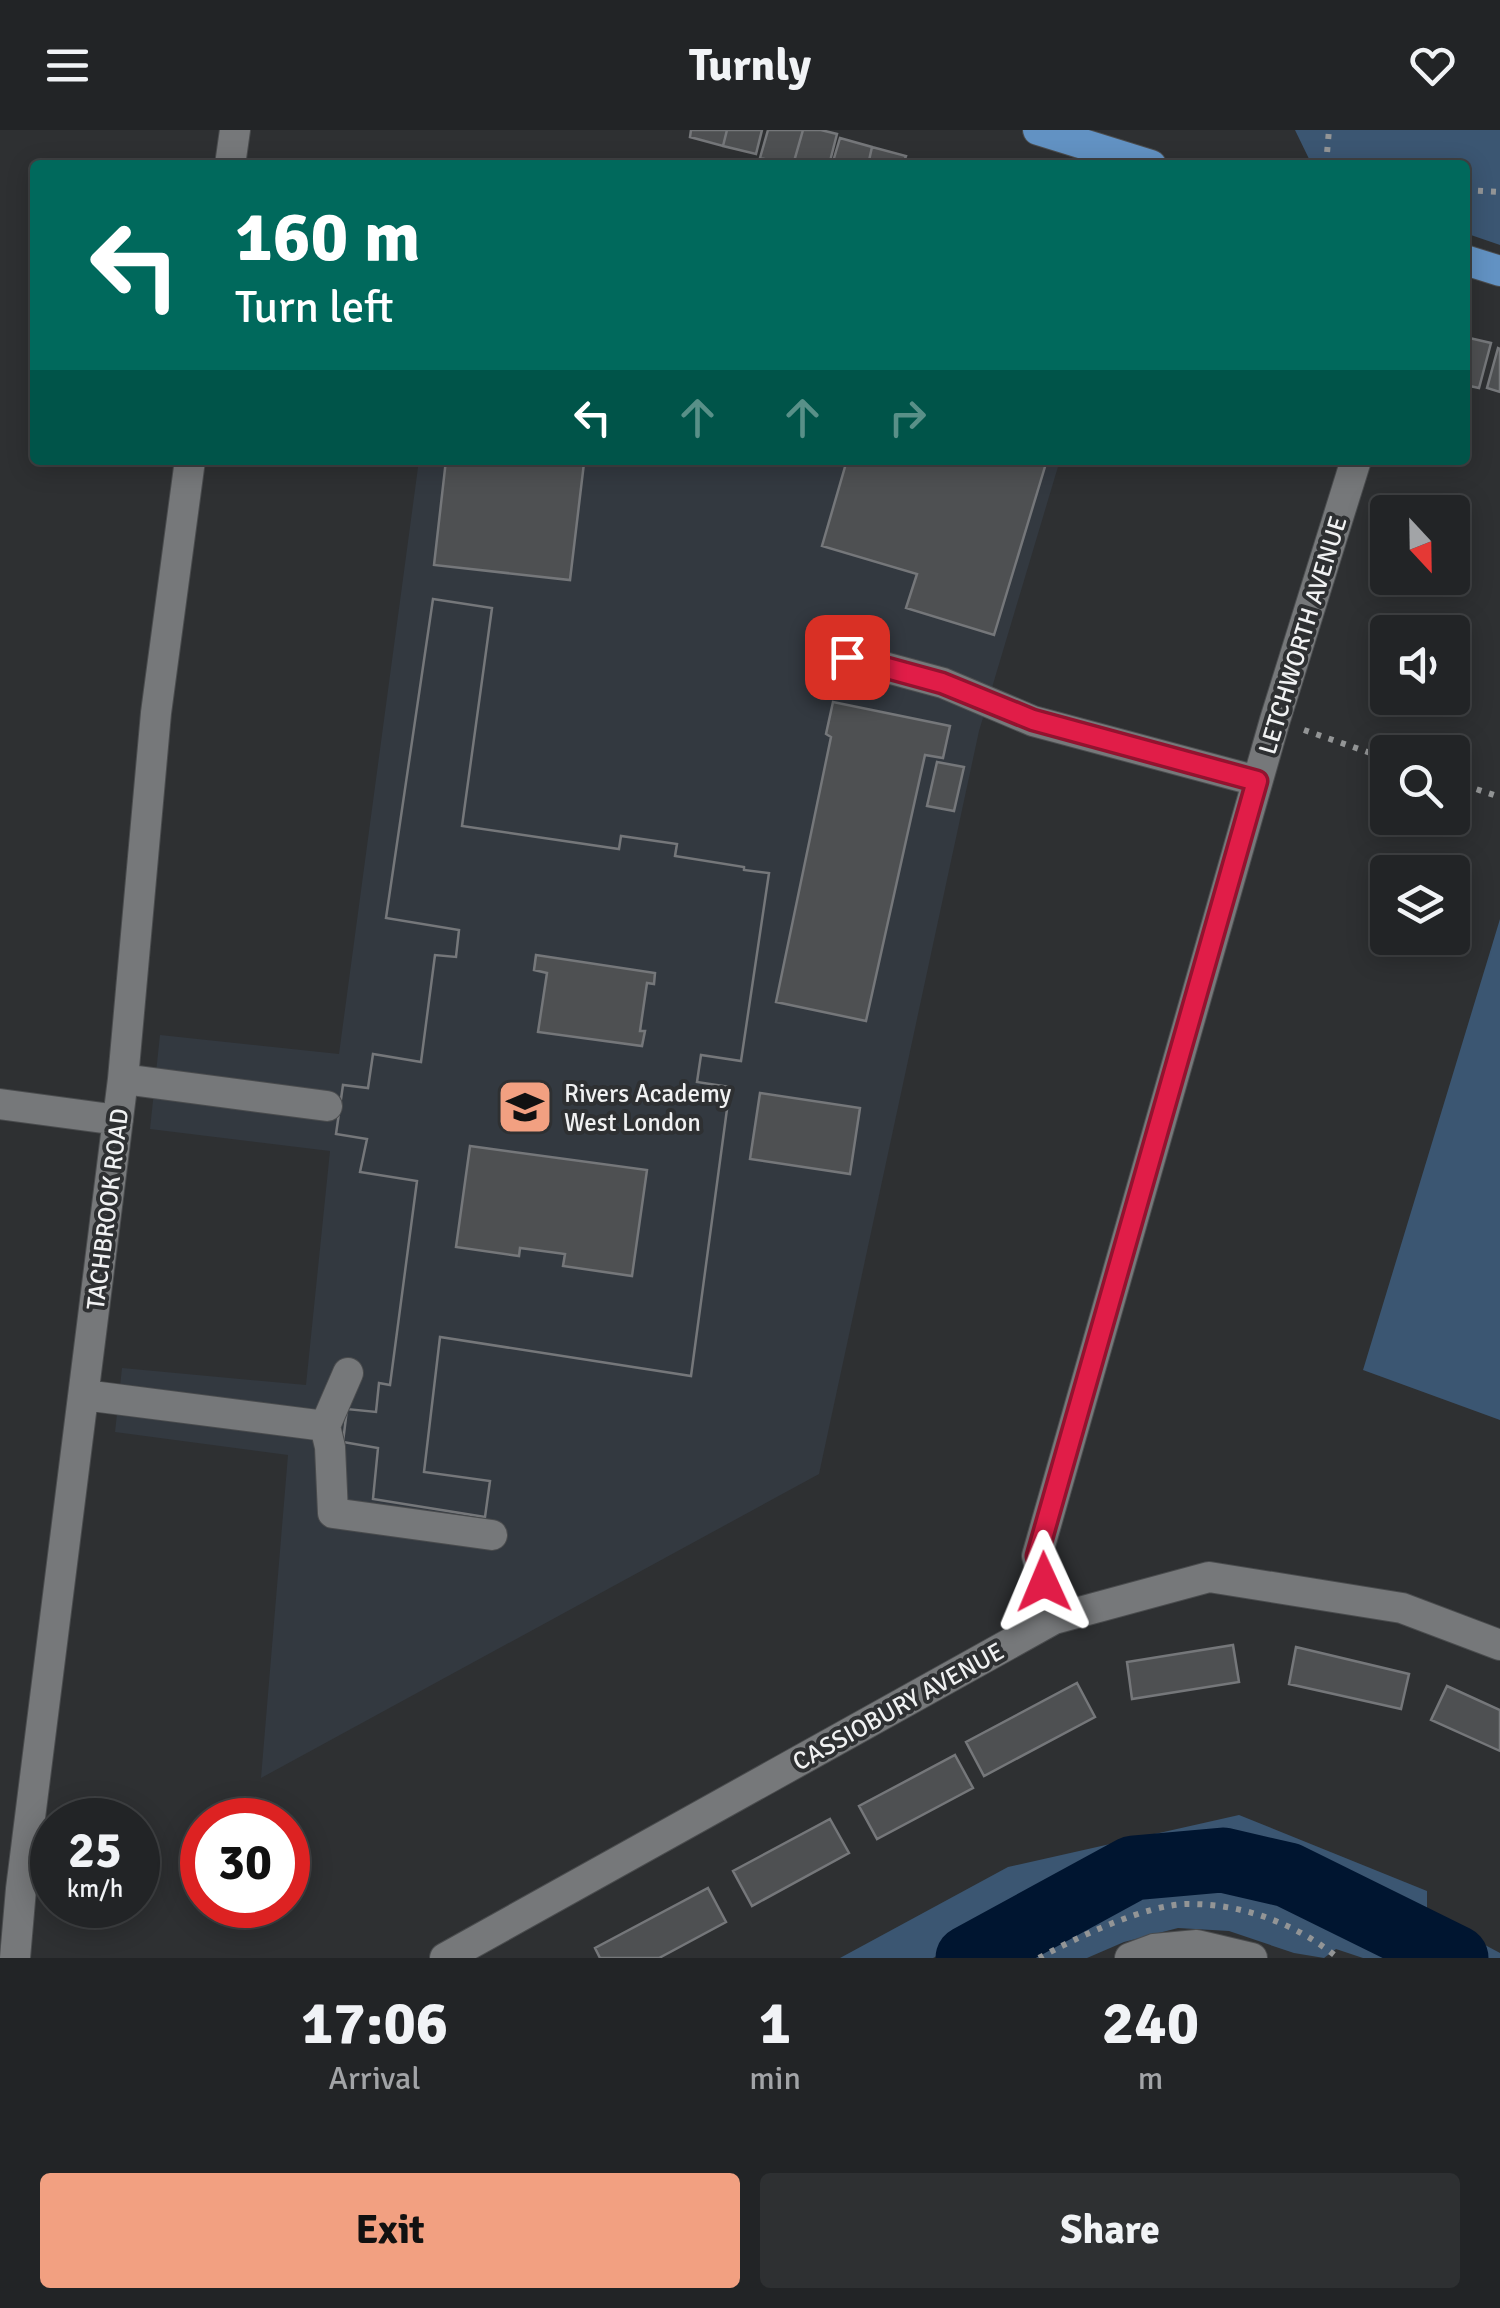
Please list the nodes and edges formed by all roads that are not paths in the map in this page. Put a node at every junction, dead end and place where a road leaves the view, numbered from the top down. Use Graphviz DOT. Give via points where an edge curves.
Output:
graph roads {
  1 [pos="235,130"];
  2 [pos="1038,130"];
  3 [pos="231,160"];
  4 [pos="1135,160"];
  5 [pos="1470,262"];
  6 [pos="1500,271"];
  7 [pos="189,465"];
  8 [pos="1354,465"];
  9 [pos="847,657"];
  10 [pos="1257,781"];
  11 [pos="123,1080"];
  12 [pos="0,1104"];
  13 [pos="328,1106"];
  14 [pos="118,1120"];
  15 [pos="348,1373"];
  16 [pos="84,1395"];
  17 [pos="325,1426"];
  18 [pos="492,1535"];
  19 [pos="1054,1619"];
  20 [pos="1500,1645"];
  21 [pos="15,1958"];
  22 [pos="445,1958"];
  23 [pos="1130,1958"];
  24 [pos="1252,1958"];
  1 -- 3 [label="street"];
  2 -- 4 [label="main road"];
  5 -- 6 [label="main road"];
  7 -- 11 [label="street, TACHBROOK ROAD" via="156,713"];
  8 -- 10 [label="street, LETCHWORTH AVENUE"];
  9 -- 10 [label="street" via="942,683 1033,720"];
  10 -- 19 [label="street, LETCHWORTH AVENUE" via="1037,1556"];
  11 -- 13 [label="street"];
  11 -- 14 [label="street, TACHBROOK ROAD"];
  12 -- 14 [label="street"];
  14 -- 16 [label="street, TACHBROOK ROAD"];
  15 -- 17 [label="street"];
  16 -- 17 [label="street"];
  16 -- 21 [label="street, TACHBROOK ROAD"];
  17 -- 18 [label="street" via="333,1513"];
  19 -- 20 [label="street, CASSIOBURY AVENUE" via="1209,1577 1402,1608"];
  19 -- 22 [label="street, CASSIOBURY AVENUE"];
  23 -- 24 [label="street" via="1197,1945"];
}
